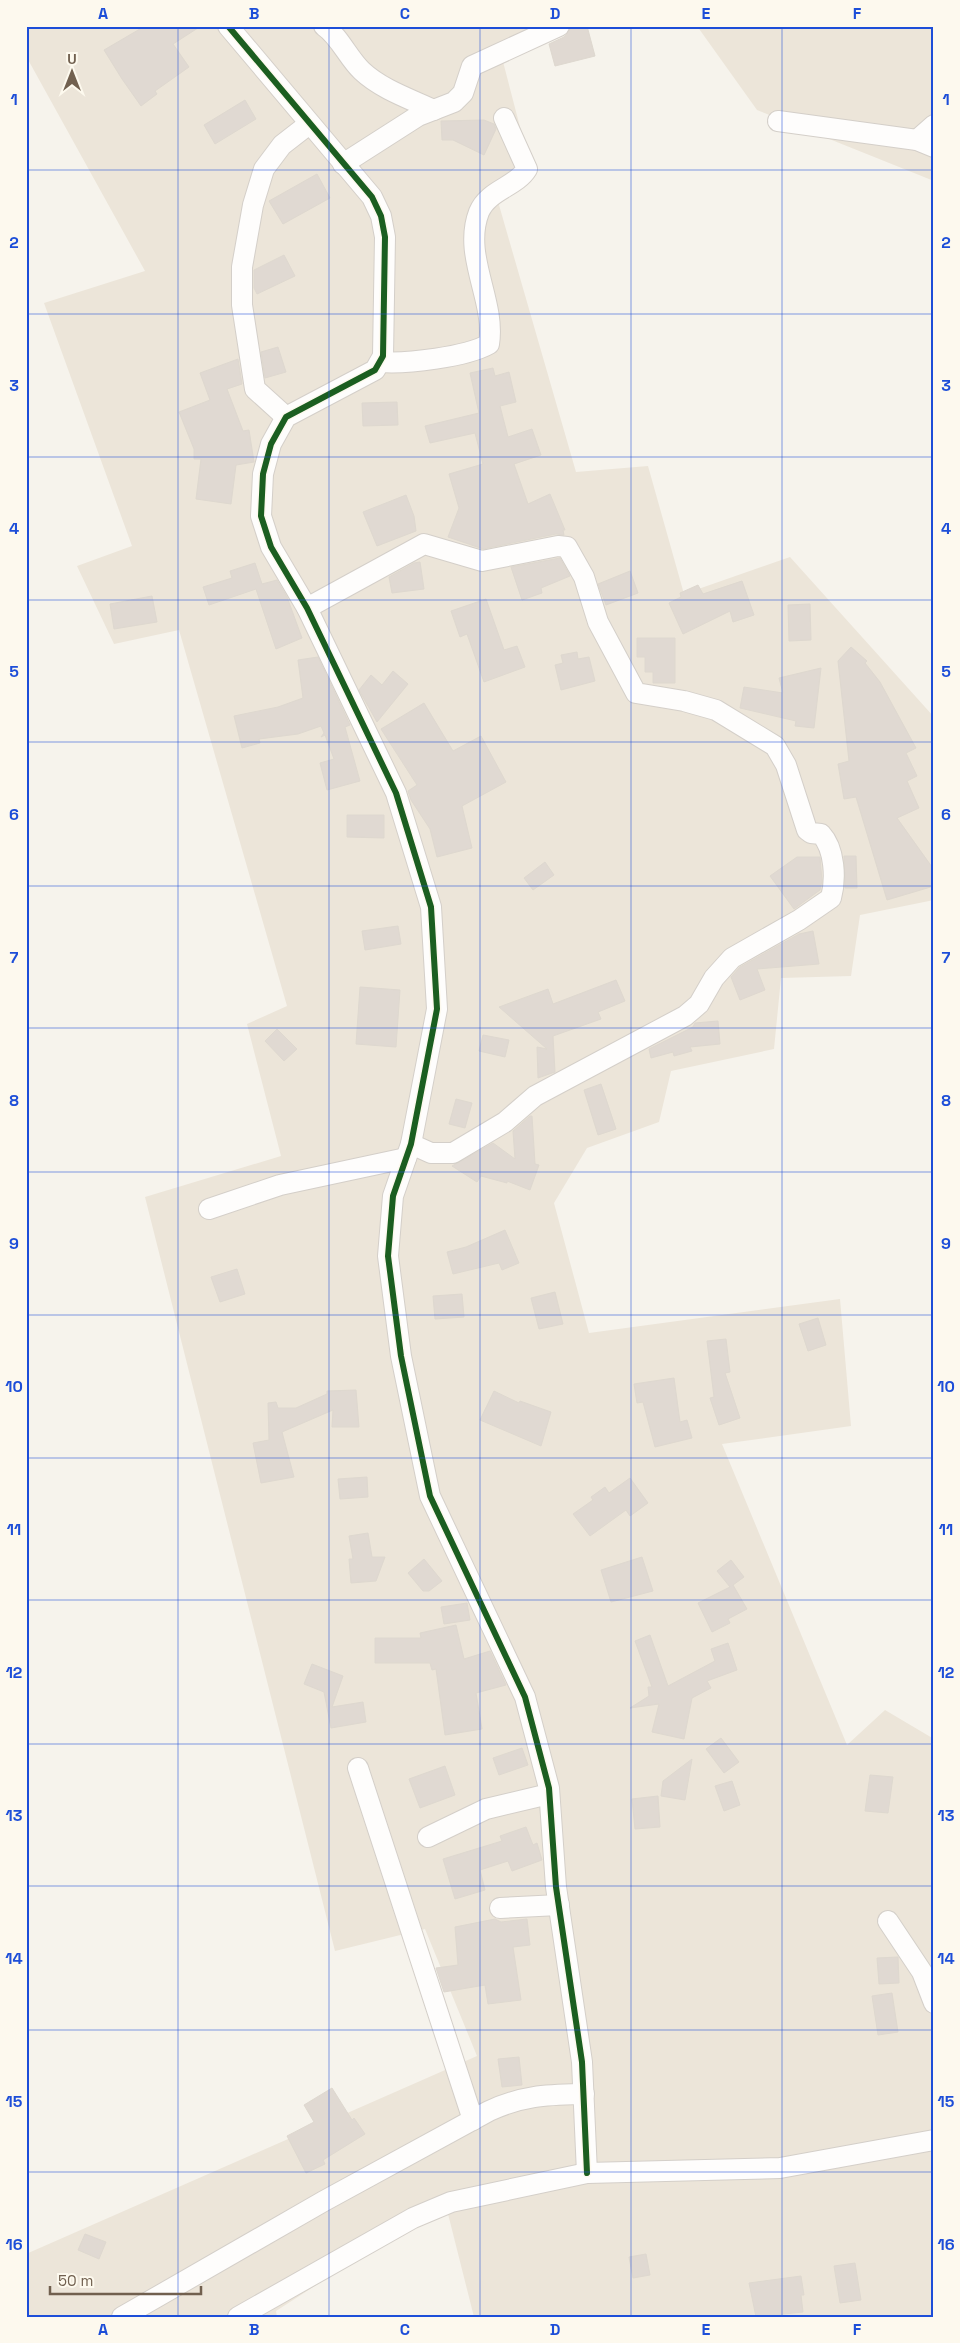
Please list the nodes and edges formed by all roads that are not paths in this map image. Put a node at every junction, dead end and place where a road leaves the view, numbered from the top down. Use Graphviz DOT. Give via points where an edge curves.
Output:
graph roads {
  1 [pos="228,26"];
  2 [pos="324,26"];
  3 [pos="559,26"];
  4 [pos="434,110"];
  5 [pos="504,118"];
  6 [pos="778,121"];
  7 [pos="309,124"];
  8 [pos="934,125"];
  9 [pos="925,143"];
  10 [pos="343,164"];
  11 [pos="380,362"];
  12 [pos="286,417"];
  13 [pos="307,608"];
  14 [pos="408,1151"];
  15 [pos="209,1209"];
  16 [pos="358,1768"];
  17 [pos="549,1794"];
  18 [pos="428,1837"];
  19 [pos="559,1905"];
  20 [pos="500,1908"];
  21 [pos="888,1921"];
  22 [pos="934,2003"];
  23 [pos="584,2101"];
  24 [pos="473,2120"];
  25 [pos="934,2140"];
  26 [pos="587,2170"];
  27 [pos="122,2317"];
  28 [pos="238,2317"];
  1 -- 7 [label="street"];
  2 -- 4 [label="street" via="375,82"];
  3 -- 4 [label="street" via="472,66 463,93 454,102"];
  4 -- 10 [label="street" via="418,116"];
  5 -- 11 [label="street" via="527,169 487,199 479,211 475,259 490,326 490,344 402,364"];
  6 -- 9 [label="street"];
  7 -- 10 [label="street"];
  7 -- 12 [label="street" via="282,145 264,169 253,205 242,267 242,305 255,389"];
  8 -- 9 [label="street"];
  10 -- 11 [label="street" via="372,197 384,230 384,348"];
  11 -- 12 [label="street" via="375,370"];
  12 -- 13 [label="street" via="271,444 263,474 261,516 271,547"];
  13 -- 14 [label="street" via="396,793 431,907 437,1009"];
  13 -- 14 [label="street" via="424,544 482,561 558,546 568,547 584,577 598,622 636,693 684,700 716,710 775,746 786,765 807,830 821,834 830,847 834,886 831,898 732,958 714,978 699,1004 685,1016 535,1096 505,1122 453,1153"];
  14 -- 15 [label="street" via="280,1185"];
  14 -- 17 [label="street" via="393,1196 388,1256 401,1356 430,1496 525,1697"];
  16 -- 24 [label="street"];
  17 -- 18 [label="street" via="486,1809"];
  17 -- 19 [label="street"];
  19 -- 20 [label="street"];
  19 -- 23 [label="street" via="582,2062"];
  21 -- 22 [label="street" via="922,1972"];
  23 -- 24 [label="street" via="547,2095 513,2100"];
  23 -- 26 [label="street"];
  24 -- 27 [label="street"];
  25 -- 26 [label="street" via="780,2168"];
  26 -- 28 [label="street" via="451,2202 413,2218"];
}
